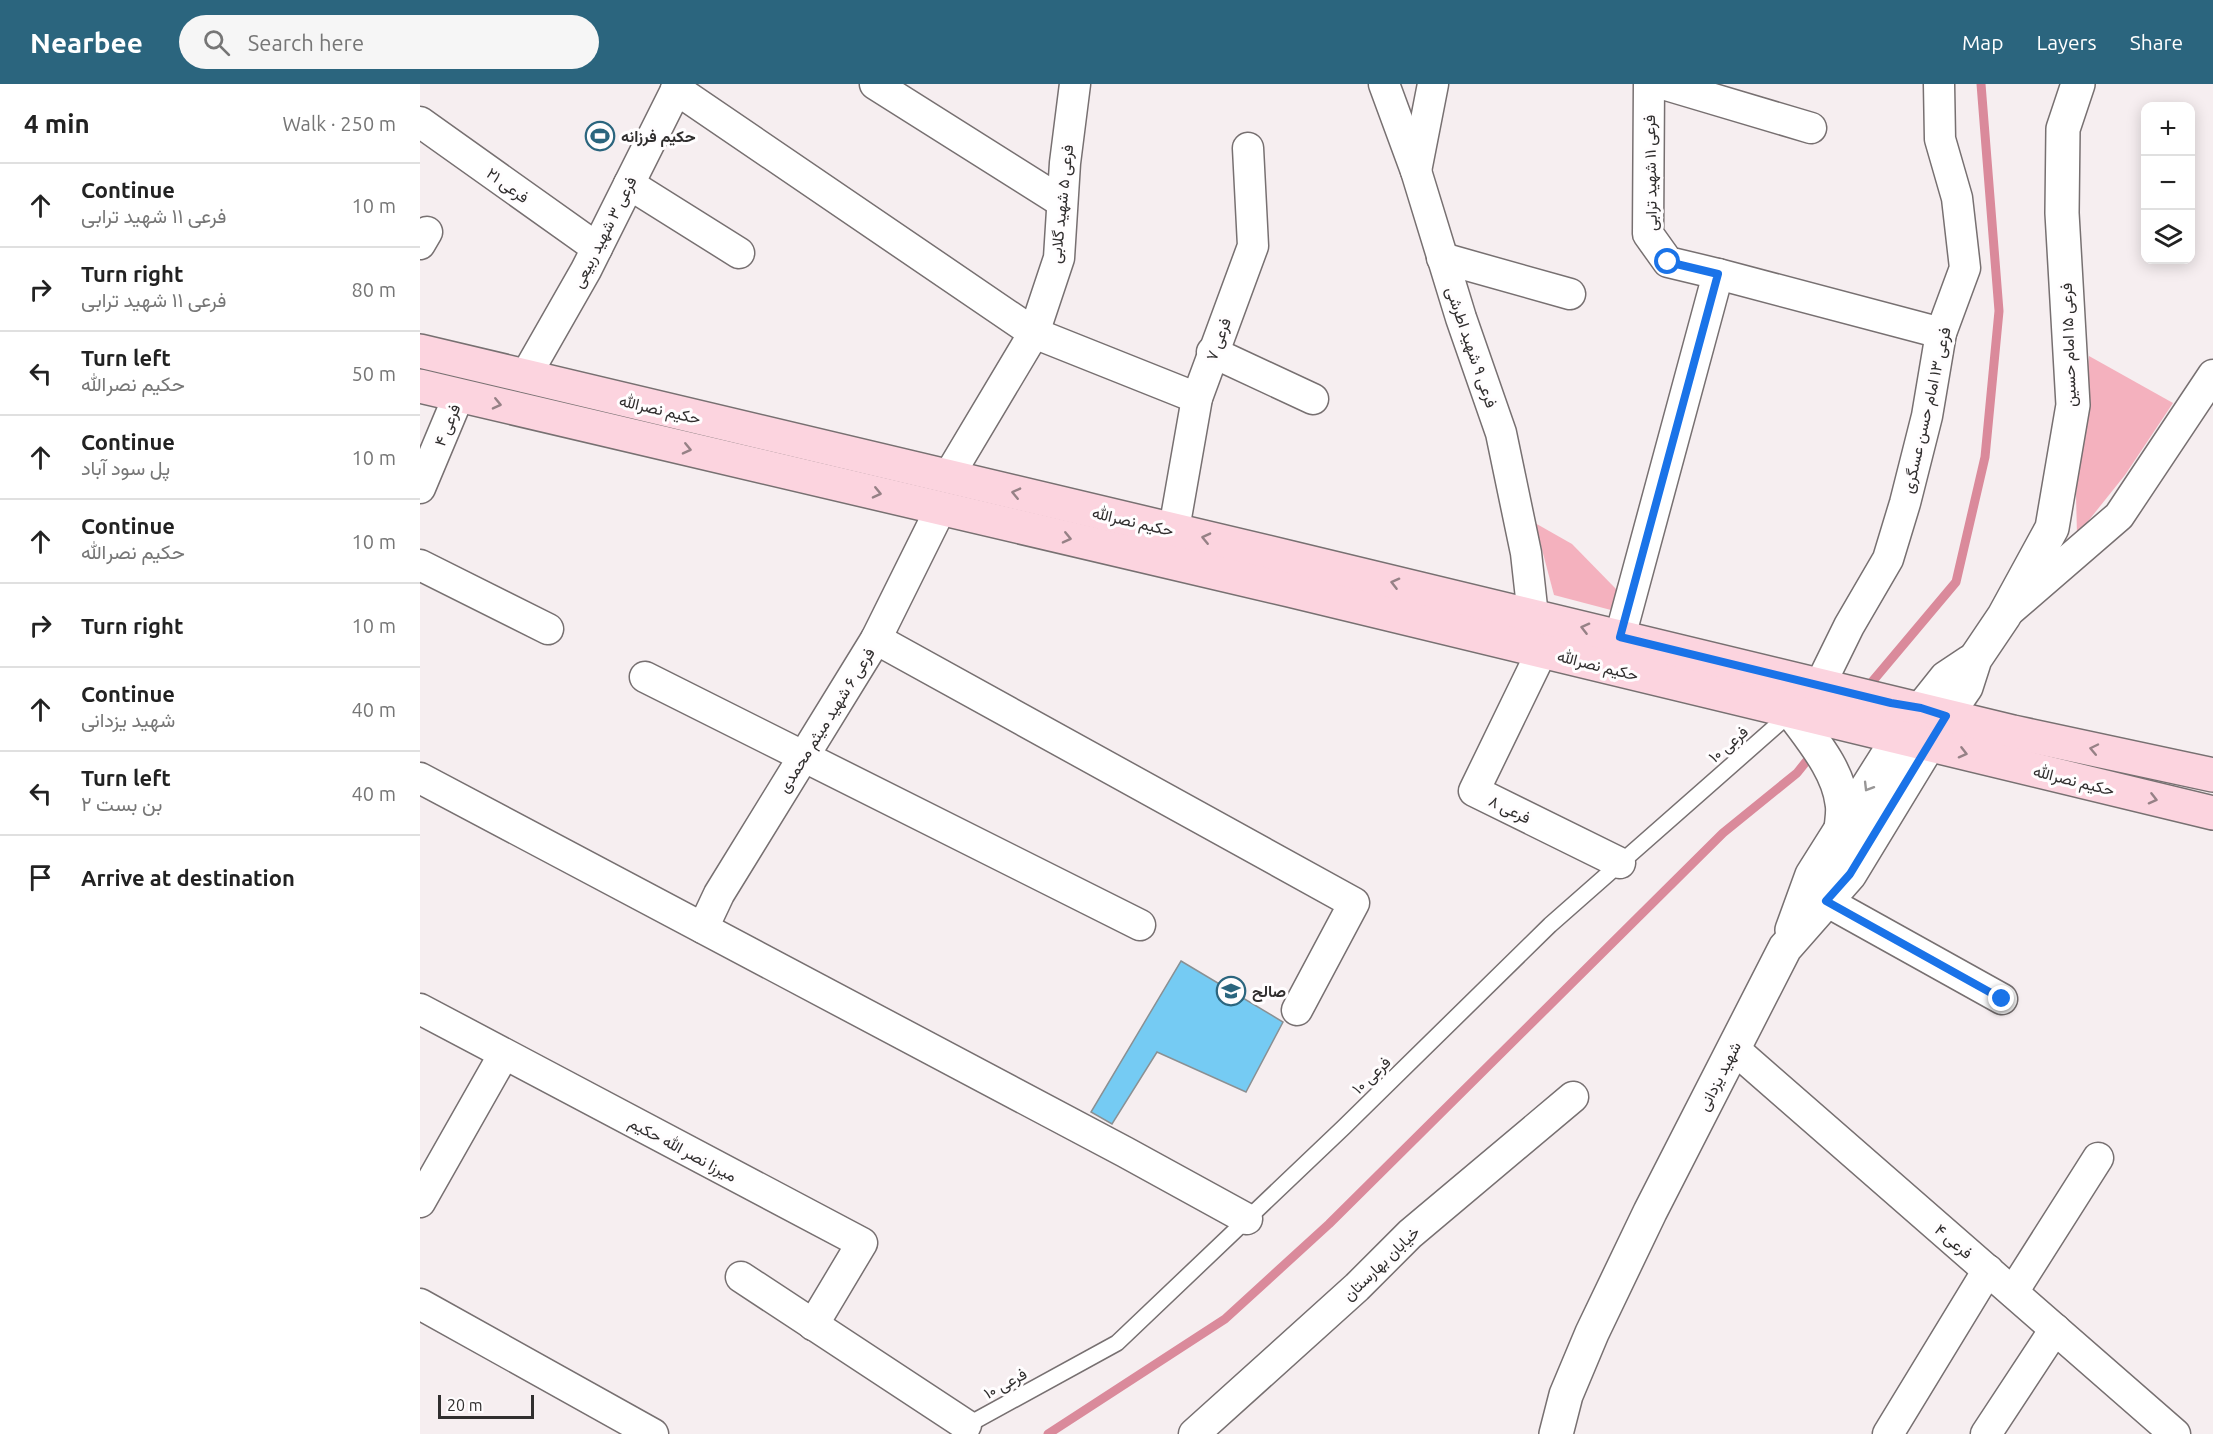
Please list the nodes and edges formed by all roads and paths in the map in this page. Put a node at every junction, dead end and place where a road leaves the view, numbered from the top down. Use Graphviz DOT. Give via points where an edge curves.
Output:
graph roads {
  1 [pos="875,84"];
  2 [pos="1075,84"];
  3 [pos="1384,84"];
  4 [pos="1433,84"];
  5 [pos="1649,84"];
  6 [pos="1663,84"];
  7 [pos="1939,84"];
  8 [pos="2078,84"];
  9 [pos="677,86"];
  10 [pos="420,122"];
  11 [pos="1811,128"];
  12 [pos="1248,148"];
  13 [pos="1416,171"];
  14 [pos="628,184"];
  15 [pos="1062,202"];
  16 [pos="597,249"];
  17 [pos="739,253"];
  18 [pos="1442,258"];
  19 [pos="1718,274"];
  20 [pos="1570,294"];
  21 [pos="1034,333"];
  22 [pos="1941,333"];
  23 [pos="420,351"];
  24 [pos="1212,352"];
  25 [pos="2213,375"];
  26 [pos="525,377"];
  27 [pos="420,386"];
  28 [pos="459,395"];
  29 [pos="1197,398"];
  30 [pos="1313,399"];
  31 [pos="948,477"];
  32 [pos="420,488"];
  33 [pos="941,508"];
  34 [pos="1171,546"];
  35 [pos="420,565"];
  36 [pos="1533,616"];
  37 [pos="2004,616"];
  38 [pos="548,628"];
  39 [pos="1620,637"];
  40 [pos="876,639"];
  41 [pos="1542,651"];
  42 [pos="645,677"];
  43 [pos="1833,688"];
  44 [pos="1919,709"];
  45 [pos="1792,712"];
  46 [pos="1914,741"];
  47 [pos="803,756"];
  48 [pos="2213,775"];
  49 [pos="420,778"];
  50 [pos="2213,813"];
  51 [pos="1841,832"];
  52 [pos="1620,863"];
  53 [pos="1826,901"];
  54 [pos="1140,926"];
  55 [pos="703,928"];
  56 [pos="1785,948"];
  57 [pos="2002,999"];
  58 [pos="420,1010"];
  59 [pos="1298,1010"];
  60 [pos="1733,1048"];
  61 [pos="504,1054"];
  62 [pos="1573,1097"];
  63 [pos="2098,1158"];
  64 [pos="420,1202"];
  65 [pos="1247,1219"];
  66 [pos="1988,1270"];
  67 [pos="741,1277"];
  68 [pos="2013,1292"];
  69 [pos="420,1305"];
  70 [pos="813,1325"];
  71 [pos="2055,1329"];
  72 [pos="959,1430"];
  73 [pos="2170,1432"];
  74 [pos="653,1434"];
  75 [pos="1194,1434"];
  76 [pos="1556,1434"];
  77 [pos="1888,1434"];
  78 [pos="1986,1434"];
  1 -- 15 [label="street"];
  2 -- 15 [label="street, فرعی ۵ شهید گلابی"];
  3 -- 13 [label="street, فرعی ۹ شهید اطرشی"];
  4 -- 13 [label="street"];
  5 -- 19 [label="street, فرعی ۱۱ شهید ترابی" via="1648,234 1668,262"];
  6 -- 11 [label="street"];
  7 -- 22 [label="street, فرعی ۱۳ امام حسن عسگری" via="1940,139 1957,198 1965,267"];
  8 -- 37 [label="street, فرعی ۱۵ امام حسین" via="2063,129 2062,213 2073,405 2052,528"];
  9 -- 14 [label="street, فرعی ۳ شهید ربیعی"];
  9 -- 21 [label="street"];
  10 -- 16 [label="street, فرعی ۲۱"];
  12 -- 24 [label="street, فرعی ۷" via="1253,246"];
  13 -- 18 [label="street, فرعی ۹ شهید اطرشی"];
  14 -- 16 [label="street, فرعی ۳ شهید ربیعی"];
  14 -- 17 [label="street"];
  15 -- 21 [label="street, فرعی ۵ شهید گلابی" via="1059,258"];
  16 -- 26 [label="street, فرعی ۳ شهید ربیعی"];
  18 -- 20 [label="street"];
  18 -- 36 [label="street, فرعی ۹ شهید اطرشی" via="1501,433 1526,553"];
  19 -- 22 [label="street, فرعی ۱۱ شهید ترابی"];
  19 -- 39 [label="street"];
  21 -- 29 [label="street"];
  21 -- 31 [label="street, فرعی ۵ شهید گلابی"];
  22 -- 43 [label="street, فرعی ۱۳ امام حسن عسگری" via="1927,416 1888,559 1850,626"];
  23 -- 26 [label="main road, حکیم نصرالله"];
  24 -- 29 [label="street, فرعی ۷"];
  24 -- 30 [label="street"];
  25 -- 37 [label="street" via="2119,516"];
  26 -- 31 [label="main road, حکیم نصرالله"];
  27 -- 28 [label="main road, حکیم نصرالله"];
  28 -- 32 [label="street, فرعی ۴"];
  28 -- 33 [label="main road, حکیم نصرالله, one-way"];
  29 -- 34 [label="street, فرعی ۷"];
  31 -- 33 [label="street"];
  34 -- 31 [label="main road, حکیم نصرالله, one-way"];
  33 -- 34 [label="main road, حکیم نصرالله, one-way"];
  33 -- 40 [label="street, فرعی ۶ شهید میثم محمدی"];
  36 -- 34 [label="main road, حکیم نصرالله, one-way"];
  34 -- 41 [label="main road, حکیم نصرالله"];
  35 -- 38 [label="street"];
  39 -- 36 [label="main road, حکیم نصرالله, one-way"];
  36 -- 41 [label="street"];
  37 -- 44 [label="street, فرعی ۱۵ امام حسین" via="1975,659 1966,687"];
  39 -- 43 [label="main road, حکیم نصرالله"];
  40 -- 47 [label="street, فرعی ۶ شهید میثم محمدی"];
  40 -- 59 [label="street" via="1354,903"];
  41 -- 45 [label="main road, حکیم نصرالله"];
  41 -- 52 [label="street, فرعی ۸" via="1474,791"];
  42 -- 47 [label="street"];
  43 -- 44 [label="main road, حکیم نصرالله"];
  44 -- 46 [label="street, فرعی ۱۵ امام حسین"];
  48 -- 44 [label="main road, حکیم نصرالله, one-way"];
  45 -- 46 [label="main road, حکیم نصرالله"];
  45 -- 51 [label="street" via="1837,782 1843,804"];
  45 -- 52 [label="lane, فرعی ۱۰"];
  46 -- 50 [label="main road, حکیم نصرالله, one-way"];
  46 -- 51 [label="street, one-way"];
  46 -- 53 [label="street, شهید یزدانی" via="1850,874"];
  47 -- 54 [label="street"];
  47 -- 55 [label="street, فرعی ۶ شهید میثم محمدی" via="719,894"];
  49 -- 55 [label="street"];
  51 -- 56 [label="street" via="1812,875"];
  52 -- 65 [label="lane, فرعی ۱۰" via="1550,924"];
  53 -- 56 [label="street, شهید یزدانی"];
  53 -- 57 [label="street"];
  55 -- 65 [label="street"];
  56 -- 60 [label="street, شهید یزدانی"];
  58 -- 61 [label="street, میرزا نصر الله حکیم"];
  60 -- 66 [label="street, فرعی ۴"];
  60 -- 76 [label="street, شهید یزدانی" via="1592,1333 1566,1395"];
  61 -- 64 [label="street"];
  61 -- 70 [label="street, میرزا نصر الله حکیم" via="862,1243"];
  62 -- 75 [label="street, خیابان بهارستان" via="1410,1234"];
  63 -- 68 [label="street"];
  65 -- 72 [label="lane, فرعی ۱۰" via="1117,1342"];
  66 -- 68 [label="street, فرعی ۴"];
  66 -- 77 [label="street"];
  67 -- 70 [label="street"];
  68 -- 71 [label="street, فرعی ۴"];
  69 -- 74 [label="street"];
  70 -- 72 [label="street"];
  71 -- 73 [label="street, فرعی ۴"];
  71 -- 78 [label="street"];
}
